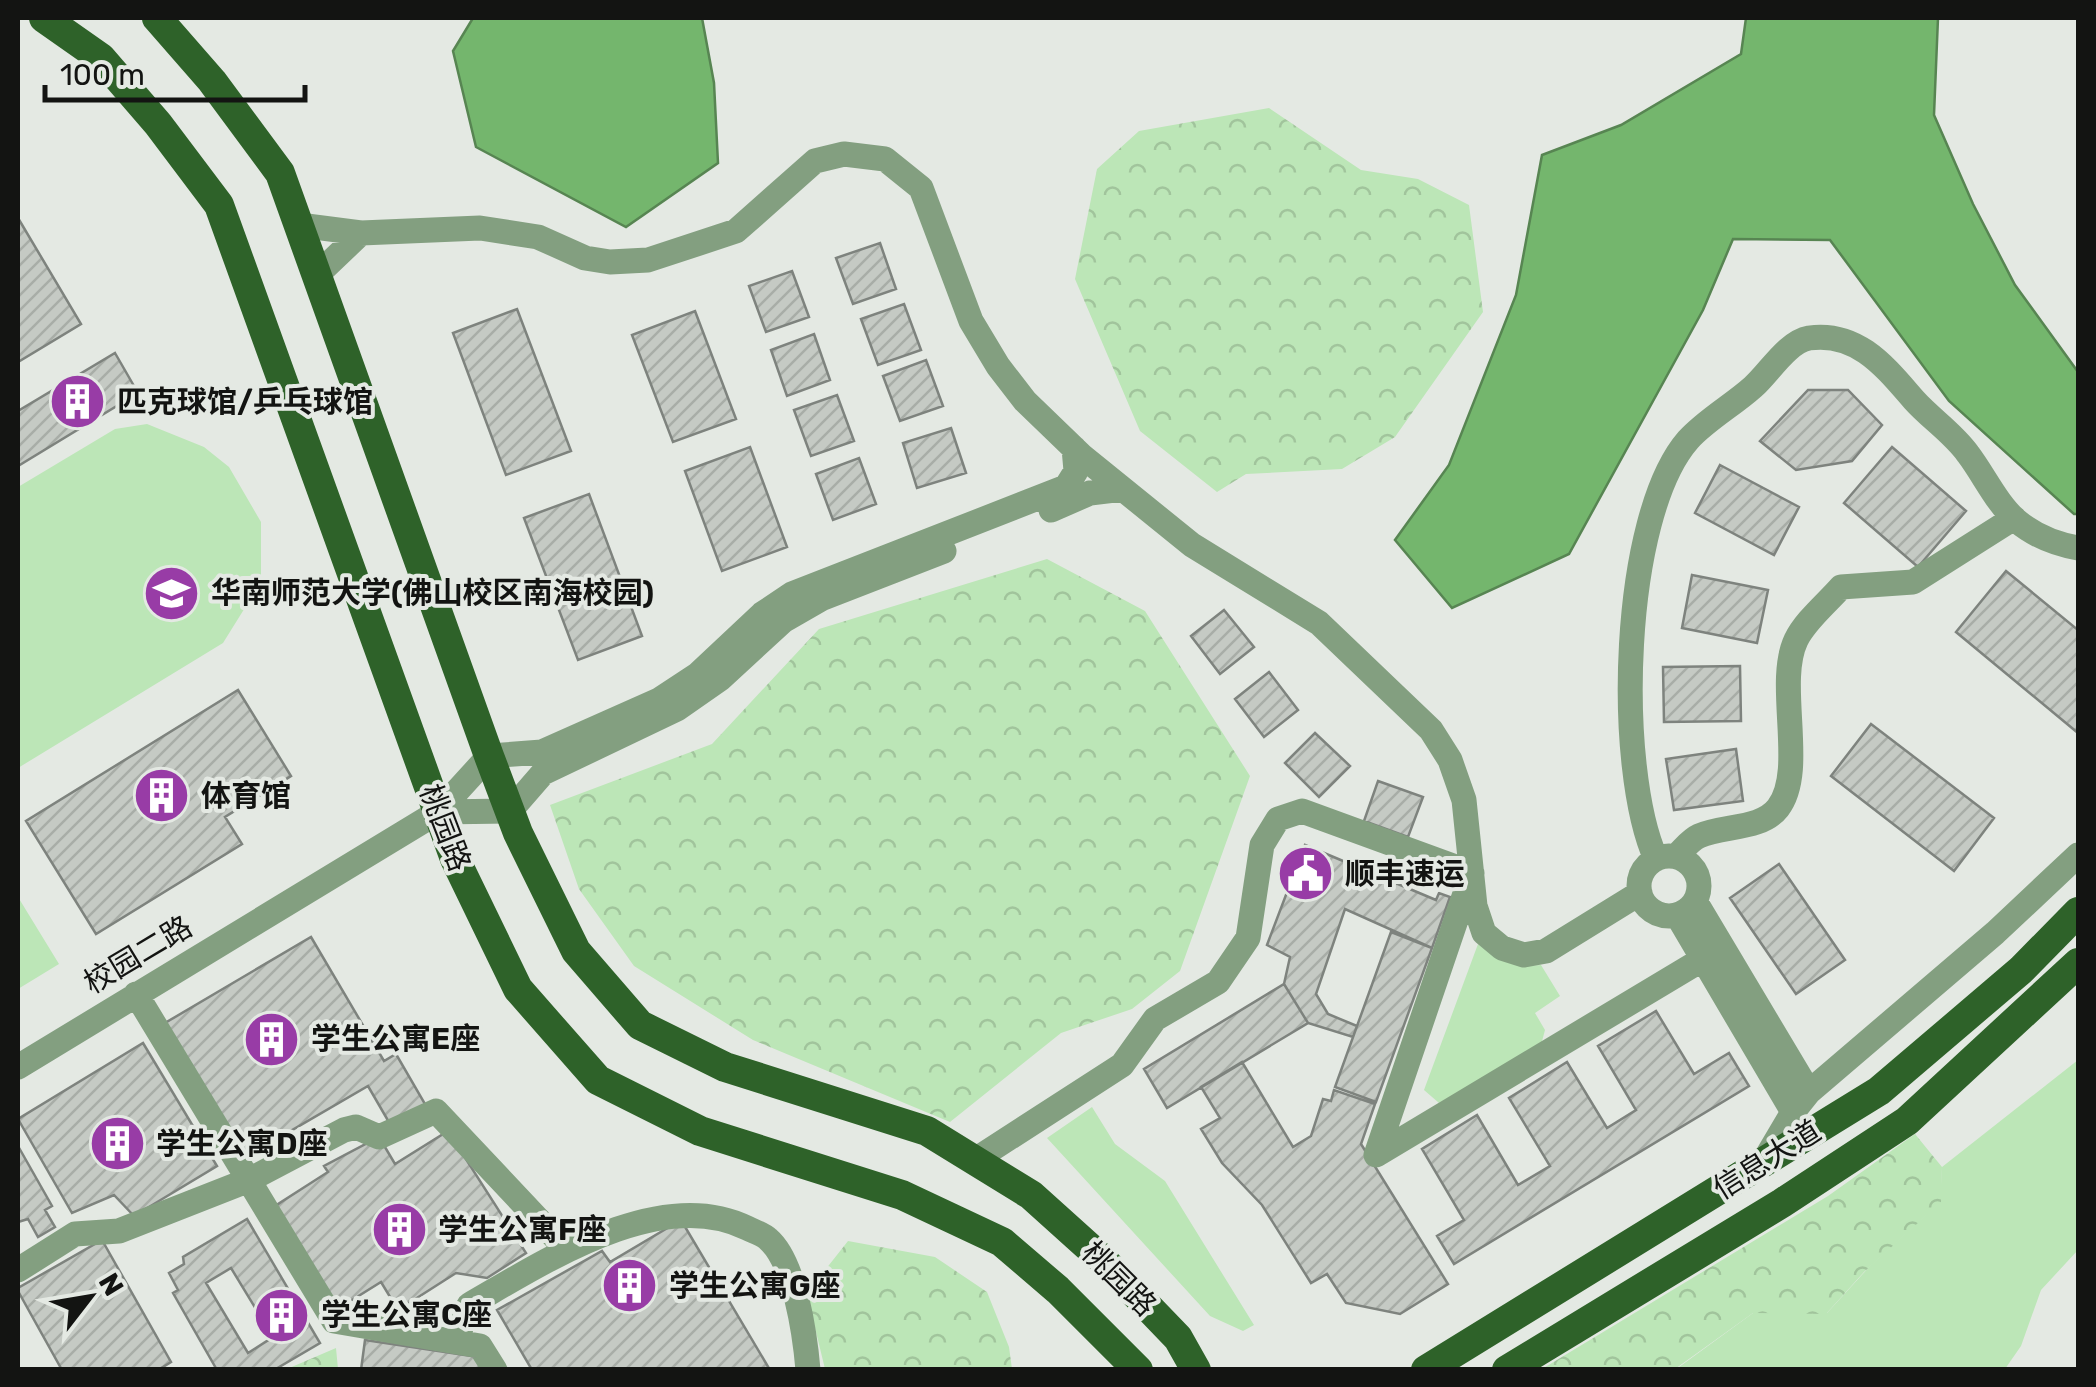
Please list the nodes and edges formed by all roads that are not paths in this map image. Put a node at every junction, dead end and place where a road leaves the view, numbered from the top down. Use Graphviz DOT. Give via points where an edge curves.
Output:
graph roads {
  1 [pos="44,18"];
  2 [pos="156,18"];
  3 [pos="299,225"];
  4 [pos="360,233"];
  5 [pos="317,275"];
  6 [pos="1074,448"];
  7 [pos="1123,489"];
  8 [pos="2014,518"];
  9 [pos="2078,548"];
  10 [pos="489,756"];
  11 [pos="510,811"];
  12 [pos="438,812"];
  13 [pos="2078,855"];
  14 [pos="1666,858"];
  15 [pos="1472,873"];
  16 [pos="1640,893"];
  17 [pos="1686,908"];
  18 [pos="2078,912"];
  19 [pos="1703,959"];
  20 [pos="2078,963"];
  21 [pos="136,994"];
  22 [pos="18,1066"];
  23 [pos="1801,1102"];
  24 [pos="975,1160"];
  25 [pos="1764,1162"];
  26 [pos="249,1180"];
  27 [pos="566,1249"];
  28 [pos="18,1270"];
  29 [pos="1178,1338"];
  30 [pos="456,1342"];
  31 [pos="495,1370"];
  32 [pos="808,1370"];
  33 [pos="1138,1370"];
  34 [pos="1196,1370"];
  35 [pos="1205,1370"];
  36 [pos="1426,1370"];
  37 [pos="1508,1370"];
  1 -- 12 [label="main road, 桃园路" via="101,58 219,205"];
  2 -- 3 [label="main road, 桃园路" via="280,172"];
  3 -- 4 [label="street"];
  3 -- 5 [label="main road, 桃园路"];
  4 -- 5 [label="street"];
  4 -- 6 [label="street" via="480,228 538,237 585,258 648,260 736,231 815,161 844,154 884,158 921,188 971,321 998,366"];
  5 -- 10 [label="main road, 桃园路"];
  6 -- 7 [label="street"];
  6 -- 10 [label="street" via="1076,471 1066,487 792,594 659,700 542,752"];
  7 -- 11 [label="street" via="1090,493 823,598 783,621 677,709 542,773"];
  7 -- 15 [label="street" via="1192,546 1318,623 1431,730 1464,800"];
  8 -- 9 [label="street" via="2038,536"];
  8 -- 14 [label="street" via="1913,582 1841,587 1796,638 1789,775 1775,813 1696,836"];
  8 -- 14 [label="street" via="1965,449 1893,373 1845,339 1796,344 1689,440 1648,524 1632,658 1631,738 1645,834"];
  10 -- 11 [label="main road, 桃园路"];
  10 -- 12 [label="street"];
  11 -- 12 [label="street"];
  11 -- 24 [label="main road, 桃园路" via="576,951 640,1025 725,1067 927,1131"];
  12 -- 21 [label="street, 校园二路"];
  12 -- 33 [label="main road, 桃园路" via="518,989 598,1080 700,1131 902,1195 1002,1242"];
  13 -- 23 [label="street"];
  14 -- 16 [label="street" via="1642,873"];
  14 -- 17 [label="street" via="1693,867 1698,876"];
  15 -- 16 [label="street" via="1484,933 1524,955 1546,952"];
  15 -- 19 [label="street" via="1376,1156"];
  15 -- 24 [label="street" via="1302,811 1278,819 1262,845 1248,938 1218,982 1155,1019 1122,1066"];
  16 -- 17 [label="street" via="1650,910 1668,916"];
  17 -- 19 [label="street"];
  17 -- 23 [label="street"];
  18 -- 25 [label="main road, 信息大道" via="2021,970 1880,1090"];
  19 -- 23 [label="street"];
  20 -- 37 [label="main road, 信息大道" via="1906,1121"];
  21 -- 22 [label="street, 校园二路"];
  21 -- 26 [label="street"];
  23 -- 25 [label="street"];
  24 -- 29 [label="main road, 桃园路" via="1031,1195"];
  25 -- 36 [label="main road, 信息大道"];
  26 -- 27 [label="street" via="344,1130 378,1137 436,1111"];
  26 -- 28 [label="street" via="119,1231 75,1234"];
  26 -- 30 [label="street" via="334,1321"];
  27 -- 30 [label="street" via="469,1305"];
  27 -- 32 [label="street" via="690,1214 728,1218 768,1239 789,1274"];
  29 -- 34 [label="main road, 桃园路"];
  29 -- 35 [label="main road"];
  30 -- 31 [label="street" via="480,1346"];
}
